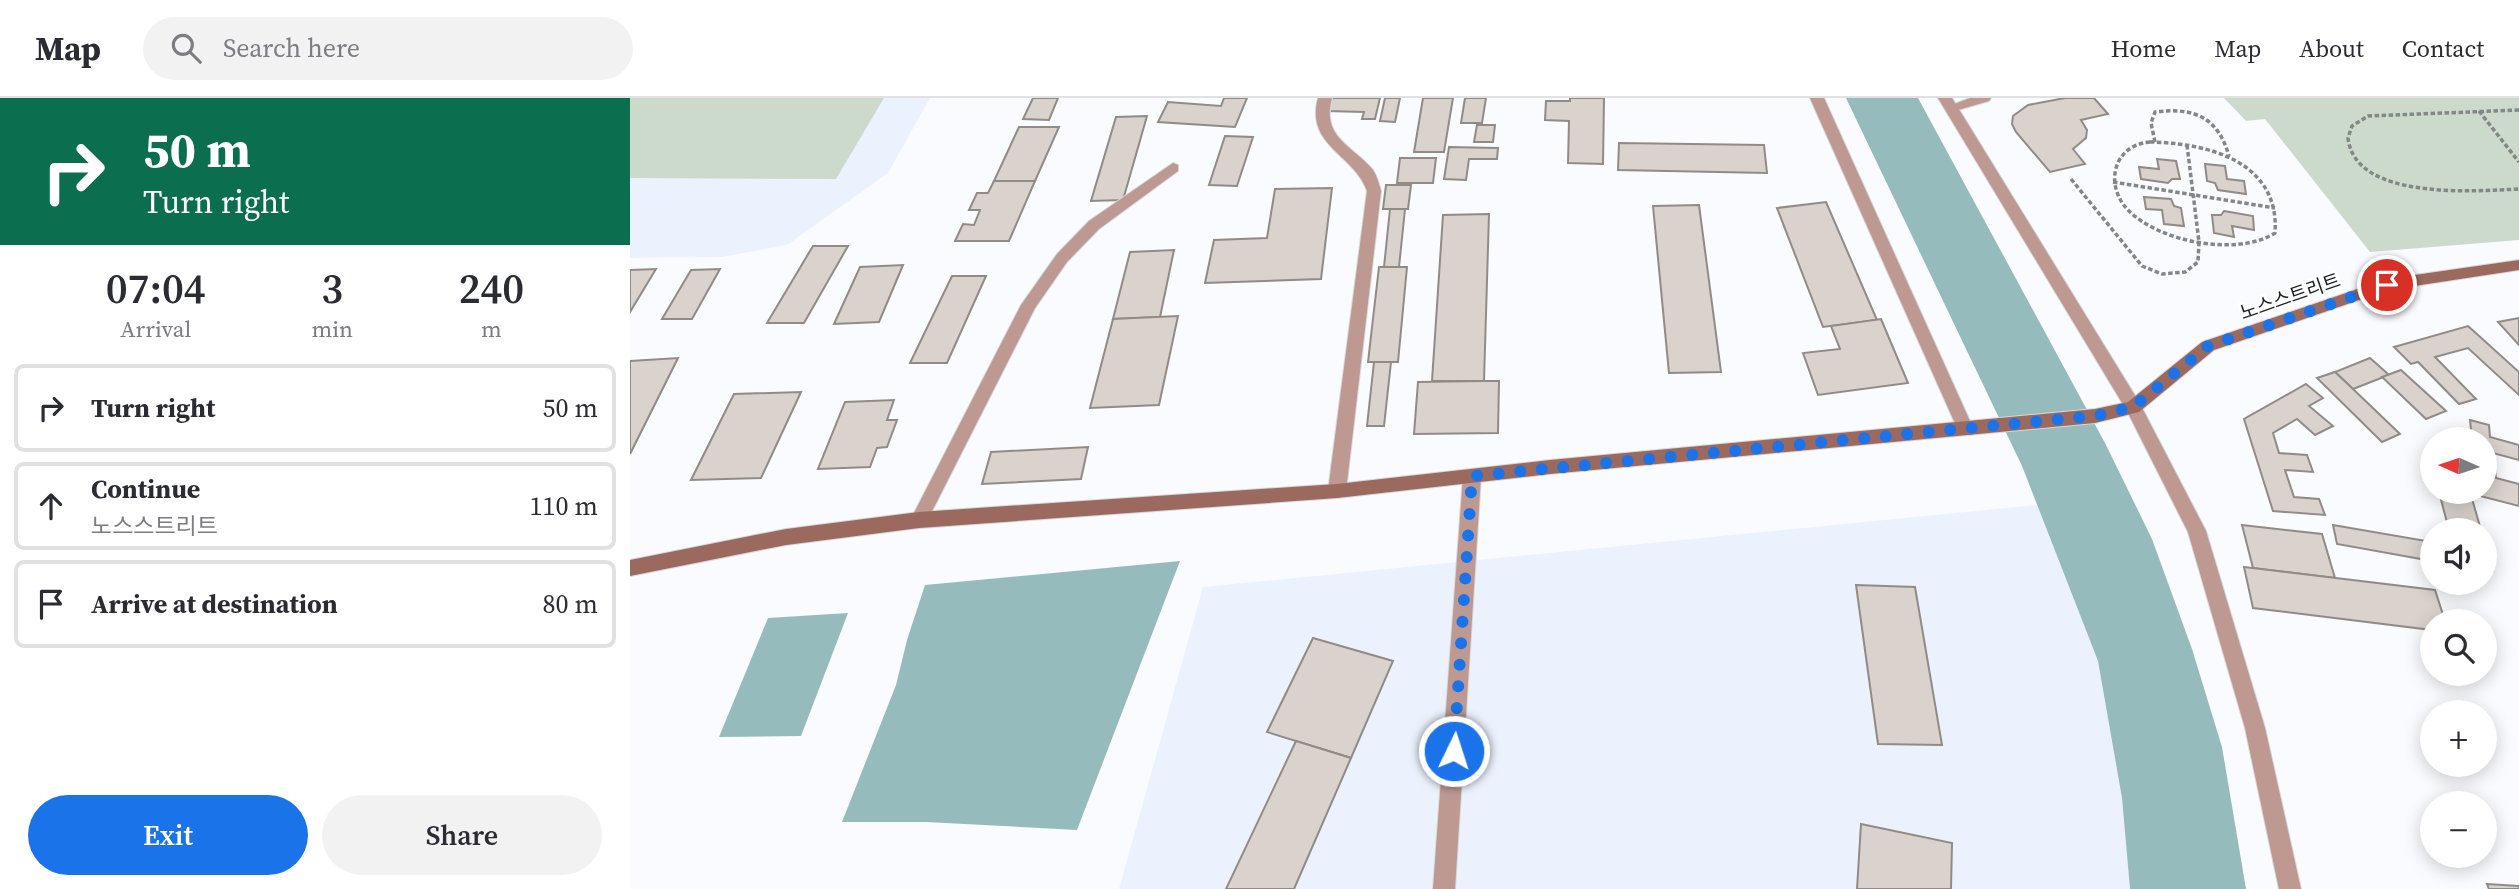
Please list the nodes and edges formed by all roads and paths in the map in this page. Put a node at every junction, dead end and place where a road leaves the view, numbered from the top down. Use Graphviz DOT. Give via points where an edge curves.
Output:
graph roads {
  1 [pos="1325,98"];
  2 [pos="1817,98"];
  3 [pos="1984,98"];
  4 [pos="1948,103"];
  5 [pos="2519,110"];
  6 [pos="2479,111"];
  7 [pos="2155,142"];
  8 [pos="2187,145"];
  9 [pos="2229,156"];
  10 [pos="2519,162"];
  11 [pos="1173,168"];
  12 [pos="2071,179"];
  13 [pos="2113,182"];
  14 [pos="2519,190"];
  15 [pos="2193,195"];
  16 [pos="2275,208"];
  17 [pos="2199,242"];
  18 [pos="2519,265"];
  19 [pos="2133,407"];
  20 [pos="1966,430"];
  21 [pos="1472,476"];
  22 [pos="1337,491"];
  23 [pos="919,520"];
  24 [pos="633,564"];
  25 [pos="1444,889"];
  26 [pos="2290,889"];
  1 -- 22 [label="street" via="1321,113 1330,139 1368,174 1374,191"];
  2 -- 20 [label="street"];
  3 -- 4 [label="street"];
  4 -- 19 [label="street"];
  5 -- 6 [label="path"];
  6 -- 10 [label="path"];
  6 -- 14 [label="path" via="2368,116 2357,120 2347,137 2350,148 2369,169 2403,186 2439,191"];
  7 -- 8 [label="path"];
  7 -- 9 [label="path" via="2150,128 2155,112 2175,110 2212,122"];
  7 -- 13 [label="path" via="2133,146 2122,154"];
  8 -- 9 [label="path" via="2217,149"];
  8 -- 15 [label="path"];
  9 -- 16 [label="path" via="2264,185"];
  11 -- 23 [label="street" via="1094,225 1062,258 1028,305"];
  12 -- 17 [label="path" via="2142,266 2162,274 2185,272 2198,262"];
  13 -- 15 [label="path"];
  13 -- 17 [label="path" via="2119,200 2134,216 2159,230"];
  15 -- 16 [label="path"];
  15 -- 17 [label="path"];
  16 -- 17 [label="path" via="2276,233 2264,241 2224,246"];
  18 -- 19 [label="main road, 노스스트리트" via="2387,285 2208,346"];
  19 -- 20 [label="main road, 노스스트리트" via="2095,416"];
  19 -- 26 [label="street" via="2197,531 2255,728"];
  20 -- 21 [label="main road, 노스스트리트"];
  21 -- 22 [label="main road, 노스스트리트"];
  21 -- 25 [label="street"];
  22 -- 23 [label="main road, 노스스트리트"];
  23 -- 24 [label="main road, 노스스트리트"];
}
